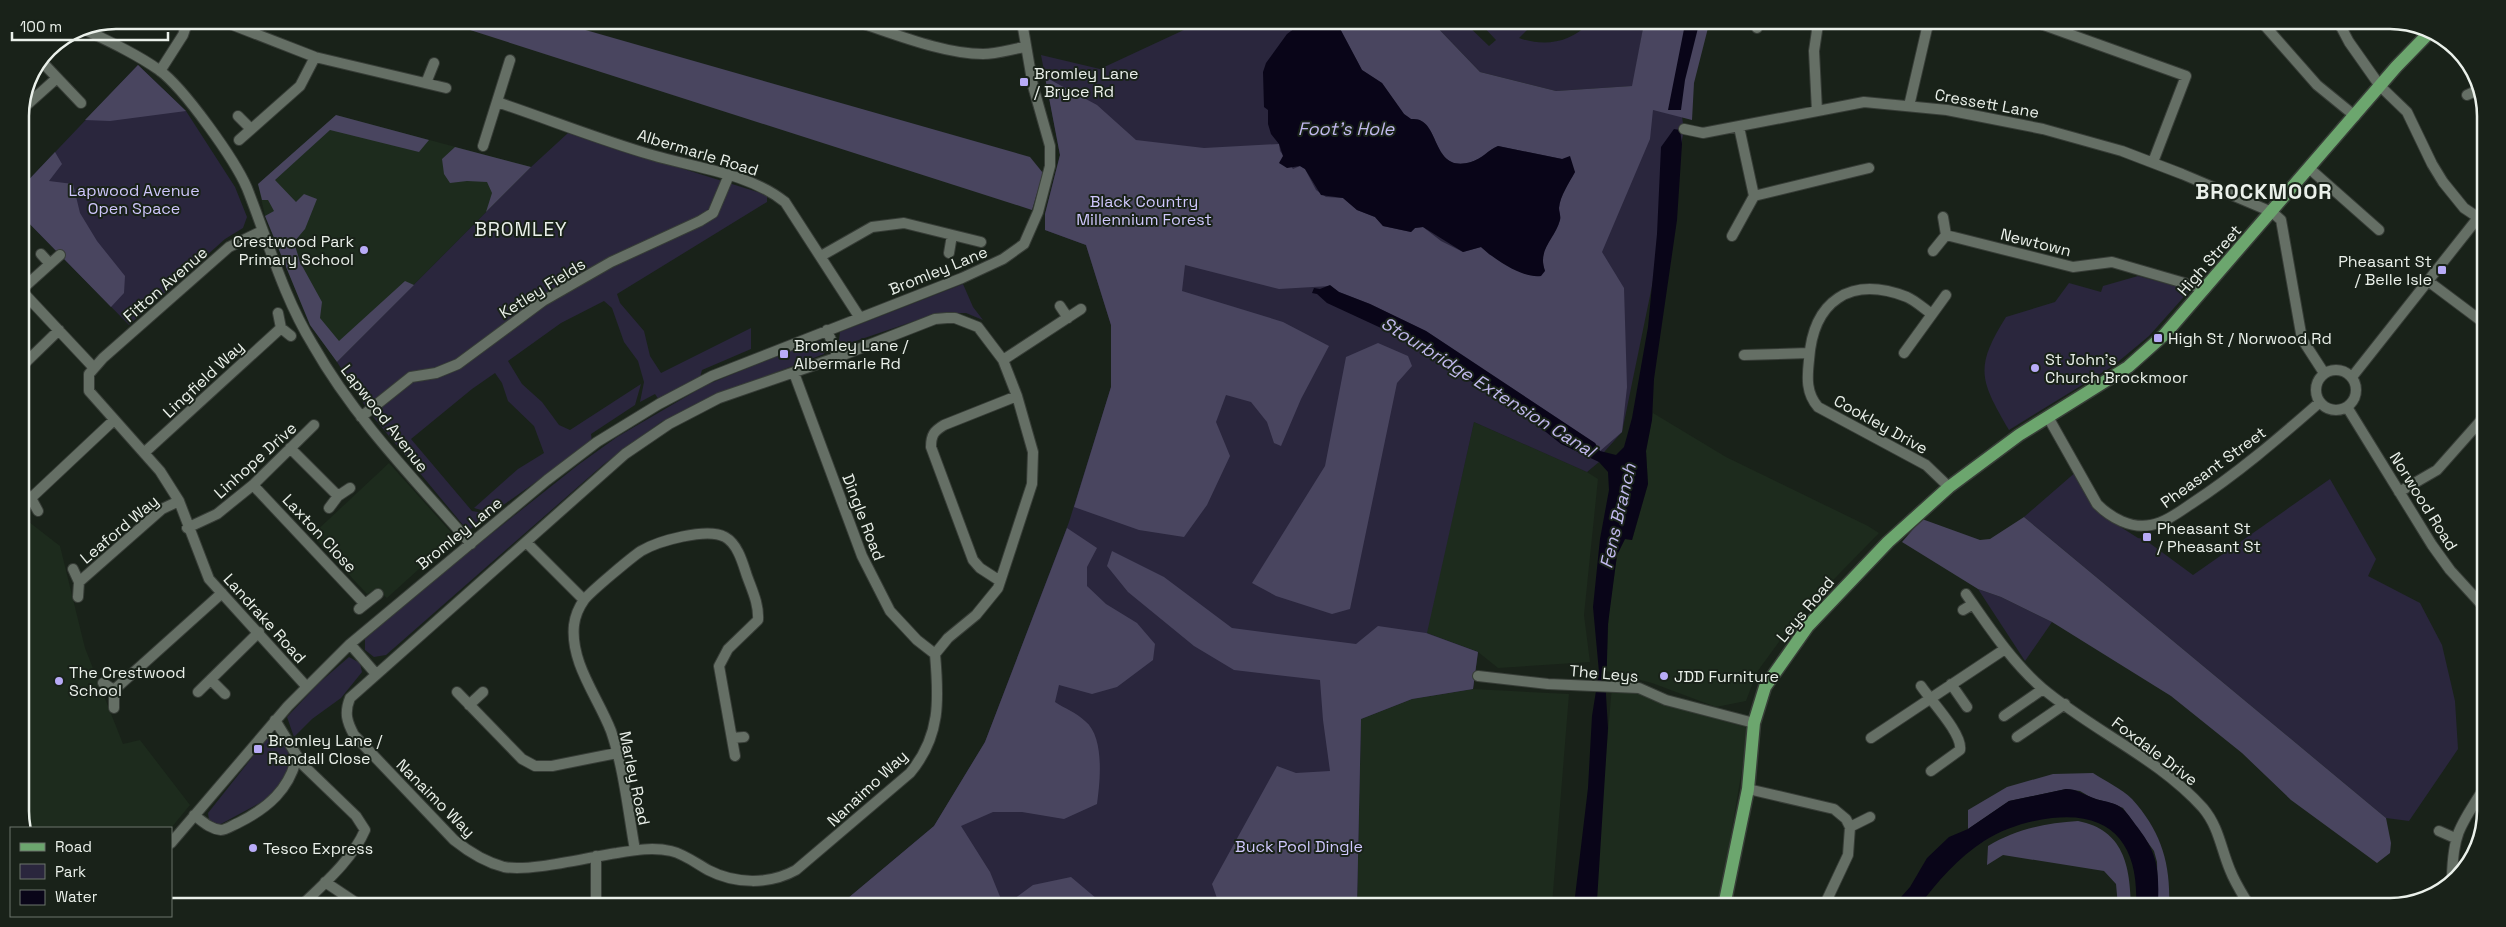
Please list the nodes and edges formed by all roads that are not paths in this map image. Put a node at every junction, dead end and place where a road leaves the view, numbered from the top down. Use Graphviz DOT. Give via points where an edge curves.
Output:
graph roads {
  1 [pos="185,29"];
  2 [pos="244,29"];
  3 [pos="880,29"];
  4 [pos="1023,29"];
  5 [pos="1817,29"];
  6 [pos="1927,29"];
  7 [pos="2055,29"];
  8 [pos="2268,29"];
  9 [pos="2342,29"];
  10 [pos="89,33"];
  11 [pos="2426,37"];
  12 [pos="1025,47"];
  13 [pos="315,56"];
  14 [pos="510,60"];
  15 [pos="434,63"];
  16 [pos="45,65"];
  17 [pos="160,71"];
  18 [pos="57,78"];
  19 [pos="426,84"];
  20 [pos="2380,86"];
  21 [pos="446,88"];
  22 [pos="2474,92"];
  23 [pos="2466,95"];
  24 [pos="30,102"];
  25 [pos="497,102"];
  26 [pos="81,103"];
  27 [pos="1909,106"];
  28 [pos="1817,111"];
  29 [pos="238,116"];
  30 [pos="2355,116"];
  31 [pos="1739,127"];
  32 [pos="251,129"];
  33 [pos="1684,129"];
  34 [pos="239,140"];
  35 [pos="483,146"];
  36 [pos="2153,162"];
  37 [pos="1869,168"];
  38 [pos="2310,168"];
  39 [pos="729,175"];
  40 [pos="1754,196"];
  41 [pos="2272,212"];
  42 [pos="1943,217"];
  43 [pos="2477,217"];
  44 [pos="2477,225"];
  45 [pos="2379,230"];
  46 [pos="262,231"];
  47 [pos="952,235"];
  48 [pos="1946,235"];
  49 [pos="1732,236"];
  50 [pos="980,242"];
  51 [pos="1933,250"];
  52 [pos="949,253"];
  53 [pos="41,254"];
  54 [pos="60,255"];
  55 [pos="822,256"];
  56 [pos="50,264"];
  57 [pos="2428,281"];
  58 [pos="29,282"];
  59 [pos="2205,289"];
  60 [pos="1946,295"];
  61 [pos="29,298"];
  62 [pos="1060,306"];
  63 [pos="1081,309"];
  64 [pos="278,313"];
  65 [pos="1932,314"];
  66 [pos="860,318"];
  67 [pos="1068,318"];
  68 [pos="2477,318"];
  69 [pos="281,328"];
  70 [pos="59,330"];
  71 [pos="828,330"];
  72 [pos="291,336"];
  73 [pos="1809,353"];
  74 [pos="1904,353"];
  75 [pos="1744,355"];
  76 [pos="838,357"];
  77 [pos="29,359"];
  78 [pos="1003,360"];
  79 [pos="94,368"];
  80 [pos="794,373"];
  81 [pos="2324,373"];
  82 [pos="2352,377"];
  83 [pos="1017,396"];
  84 [pos="2320,402"];
  85 [pos="2347,407"];
  86 [pos="362,417"];
  87 [pos="2048,417"];
  88 [pos="114,420"];
  89 [pos="314,425"];
  90 [pos="2477,425"];
  91 [pos="290,448"];
  92 [pos="146,452"];
  93 [pos="252,485"];
  94 [pos="1948,487"];
  95 [pos="350,488"];
  96 [pos="2399,492"];
  97 [pos="338,496"];
  98 [pos="31,498"];
  99 [pos="179,501"];
  100 [pos="328,508"];
  101 [pos="38,511"];
  102 [pos="187,528"];
  103 [pos="526,542"];
  104 [pos="471,544"];
  105 [pos="73,570"];
  106 [pos="1000,581"];
  107 [pos="79,582"];
  108 [pos="222,593"];
  109 [pos="378,594"];
  110 [pos="1966,594"];
  111 [pos="78,597"];
  112 [pos="584,600"];
  113 [pos="2477,600"];
  114 [pos="1973,604"];
  115 [pos="1963,610"];
  116 [pos="259,632"];
  117 [pos="350,644"];
  118 [pos="2005,649"];
  119 [pos="935,654"];
  120 [pos="376,674"];
  121 [pos="1478,676"];
  122 [pos="211,680"];
  123 [pos="103,683"];
  124 [pos="1951,684"];
  125 [pos="306,686"];
  126 [pos="1921,686"];
  127 [pos="2044,689"];
  128 [pos="114,690"];
  129 [pos="198,692"];
  130 [pos="457,692"];
  131 [pos="483,692"];
  132 [pos="225,694"];
  133 [pos="1929,698"];
  134 [pos="2065,704"];
  135 [pos="469,705"];
  136 [pos="1967,707"];
  137 [pos="114,708"];
  138 [pos="2004,716"];
  139 [pos="275,720"];
  140 [pos="1754,723"];
  141 [pos="744,736"];
  142 [pos="2017,737"];
  143 [pos="732,738"];
  144 [pos="1871,738"];
  145 [pos="616,753"];
  146 [pos="297,756"];
  147 [pos="735,756"];
  148 [pos="1931,771"];
  149 [pos="1748,789"];
  150 [pos="2477,799"];
  151 [pos="194,815"];
  152 [pos="1870,817"];
  153 [pos="1850,827"];
  154 [pos="2439,831"];
  155 [pos="2455,838"];
  156 [pos="172,841"];
  157 [pos="635,850"];
  158 [pos="596,856"];
  159 [pos="2452,873"];
  160 [pos="325,882"];
  161 [pos="309,898"];
  162 [pos="349,898"];
  163 [pos="596,898"];
  164 [pos="1726,898"];
  165 [pos="1828,898"];
  166 [pos="2245,898"];
  1 -- 17 [label="street"];
  2 -- 13 [label="street"];
  3 -- 12 [label="street" via="923,43 973,53"];
  4 -- 12 [label="street"];
  5 -- 28 [label="street" via="1814,51"];
  6 -- 27 [label="street"];
  7 -- 36 [label="street" via="2186,76"];
  8 -- 30 [label="street" via="2317,84"];
  9 -- 20 [label="street"];
  10 -- 17 [label="street, Lapwood Avenue"];
  11 -- 20 [label="main road, High Street"];
  12 -- 66 [label="street, Bromley Lane" via="1050,146 1049,175 1024,244 1003,259 962,278"];
  13 -- 19 [label="street"];
  13 -- 32 [label="street" via="300,86"];
  14 -- 25 [label="street"];
  15 -- 19 [label="street"];
  16 -- 18 [label="street"];
  17 -- 46 [label="street, Lapwood Avenue" via="174,83 216,137 246,186"];
  18 -- 24 [label="street"];
  18 -- 26 [label="street"];
  19 -- 21 [label="street"];
  20 -- 30 [label="main road, High Street"];
  20 -- 43 [label="street" via="2407,112 2432,164 2464,208"];
  22 -- 23 [label="street"];
  25 -- 35 [label="street"];
  25 -- 39 [label="street, Albermarle Road" via="651,155"];
  27 -- 28 [label="street, Cressett Lane" via="1864,102"];
  27 -- 36 [label="street, Cressett Lane" via="2043,129"];
  28 -- 31 [label="street, Cressett Lane"];
  29 -- 32 [label="street"];
  30 -- 38 [label="main road, High Street"];
  31 -- 33 [label="street, Cressett Lane" via="1703,133"];
  31 -- 40 [label="street"];
  32 -- 34 [label="street"];
  36 -- 41 [label="street, Cressett Lane"];
  37 -- 40 [label="street"];
  38 -- 41 [label="main road, High Street"];
  38 -- 45 [label="street"];
  39 -- 55 [label="street, Albermarle Road" via="772,192 785,202"];
  39 -- 86 [label="street, Ketley Fields" via="713,213 700,222 611,262 550,297 458,364 436,373 411,377"];
  40 -- 49 [label="street"];
  41 -- 59 [label="main road, High Street"];
  41 -- 81 [label="street" via="2284,228 2302,339"];
  42 -- 48 [label="street"];
  44 -- 57 [label="street"];
  46 -- 79 [label="street, Fitton Avenue" via="229,247"];
  46 -- 86 [label="street, Lapwood Avenue" via="280,281 312,345"];
  47 -- 50 [label="street"];
  47 -- 52 [label="street"];
  47 -- 55 [label="street" via="904,223 872,227"];
  48 -- 51 [label="street"];
  48 -- 59 [label="street, Newtown" via="2073,267 2112,262"];
  53 -- 56 [label="street"];
  54 -- 56 [label="street"];
  55 -- 66 [label="street, Albermarle Road"];
  56 -- 58 [label="street"];
  57 -- 68 [label="street"];
  57 -- 82 [label="street"];
  59 -- 87 [label="main road, High Street" via="2165,334 2128,366"];
  60 -- 65 [label="street"];
  61 -- 70 [label="street"];
  62 -- 67 [label="street"];
  63 -- 67 [label="street"];
  64 -- 69 [label="street"];
  65 -- 73 [label="street, Cookley Drive" via="1908,298 1878,290 1844,293 1833,300 1818,320"];
  65 -- 74 [label="street"];
  66 -- 71 [label="street, Bromley Lane"];
  67 -- 78 [label="street"];
  69 -- 72 [label="street"];
  69 -- 92 [label="street, Lingfield Way"];
  70 -- 77 [label="street"];
  70 -- 79 [label="street"];
  71 -- 76 [label="street"];
  71 -- 104 [label="street, Bromley Lane" via="712,376 635,418 554,474"];
  73 -- 75 [label="street"];
  73 -- 94 [label="street, Cookley Drive" via="1807,381 1812,400 1818,407 1926,466"];
  76 -- 78 [label="street" via="926,322 955,318 978,327"];
  76 -- 80 [label="street"];
  78 -- 83 [label="street"];
  79 -- 88 [label="street, Landrake Road" via="88,380 89,391"];
  80 -- 103 [label="street" via="719,398 669,424 625,454"];
  80 -- 119 [label="street, Dingle Road" via="862,556 890,611"];
  81 -- 82 [label="street" via="2339,370"];
  81 -- 84 [label="street" via="2316,386"];
  82 -- 85 [label="street" via="2356,393"];
  83 -- 106 [label="street" via="1033,452 1032,484"];
  83 -- 106 [label="street" via="944,425 934,431 931,439 931,447 973,560"];
  84 -- 85 [label="street" via="2330,409"];
  84 -- 87 [label="street, Pheasant Street" via="2270,446 2208,493 2168,519 2140,526 2118,520 2097,504"];
  85 -- 96 [label="street, Norwood Road"];
  86 -- 104 [label="street, Lapwood Avenue"];
  87 -- 94 [label="main road, Leys Road"];
  88 -- 92 [label="street, Landrake Road"];
  88 -- 98 [label="street"];
  89 -- 91 [label="street, Linhope Drive"];
  90 -- 96 [label="street" via="2436,470"];
  91 -- 93 [label="street, Linhope Drive"];
  91 -- 97 [label="street"];
  92 -- 99 [label="street, Landrake Road"];
  93 -- 102 [label="street, Linhope Drive" via="217,514"];
  93 -- 109 [label="street, Laxton Close" via="362,606"];
  94 -- 140 [label="main road, Leys Road" via="1913,517 1808,626 1765,687"];
  95 -- 97 [label="street"];
  96 -- 113 [label="street, Norwood Road" via="2450,570"];
  97 -- 100 [label="street"];
  98 -- 101 [label="street"];
  99 -- 102 [label="street, Landrake Road"];
  99 -- 107 [label="street, Leaford Way" via="162,510"];
  102 -- 108 [label="street, Landrake Road" via="209,579"];
  103 -- 112 [label="street"];
  103 -- 120 [label="street"];
  104 -- 117 [label="street, Bromley Lane"];
  105 -- 107 [label="street, Leaford Way"];
  106 -- 119 [label="street" via="976,615 948,638"];
  107 -- 111 [label="street, Leaford Way"];
  108 -- 116 [label="street, Landrake Road"];
  108 -- 128 [label="street"];
  110 -- 114 [label="street, Foxdale Drive"];
  112 -- 143 [label="street, Marley Road" via="641,551 666,540 706,533 725,537 735,546 758,614 755,624 723,655 719,666"];
  112 -- 145 [label="street, Marley Road" via="574,626 576,650"];
  114 -- 115 [label="street"];
  114 -- 118 [label="street, Foxdale Drive"];
  116 -- 122 [label="street"];
  116 -- 125 [label="street, Landrake Road"];
  117 -- 120 [label="street"];
  117 -- 125 [label="street, Bromley Lane"];
  118 -- 124 [label="street"];
  118 -- 127 [label="street, Foxdale Drive"];
  119 -- 157 [label="street, Nanaimo Way" via="938,706 932,734 920,760 910,773 796,870 785,876 742,880 720,876 671,851"];
  120 -- 158 [label="street, Nanaimo Way" via="350,698 346,708 346,717 354,735 454,840 482,859 506,867"];
  121 -- 140 [label="street, The Leys" via="1638,688 1666,700"];
  122 -- 129 [label="street"];
  122 -- 132 [label="street"];
  123 -- 128 [label="street"];
  124 -- 133 [label="street"];
  124 -- 136 [label="street"];
  125 -- 139 [label="street, Bromley Lane"];
  126 -- 133 [label="street"];
  127 -- 134 [label="street, Foxdale Drive"];
  127 -- 138 [label="street"];
  128 -- 137 [label="street"];
  130 -- 135 [label="street"];
  131 -- 135 [label="street"];
  133 -- 144 [label="street"];
  133 -- 148 [label="street" via="1954,730 1961,745 1960,750"];
  134 -- 142 [label="street"];
  134 -- 166 [label="street, Foxdale Drive" via="2153,765 2203,808 2215,823 2230,871"];
  135 -- 145 [label="street" via="522,759 535,766 552,766"];
  139 -- 146 [label="street"];
  139 -- 151 [label="street, Bromley Lane"];
  140 -- 149 [label="main road, Leys Road"];
  141 -- 143 [label="street"];
  143 -- 147 [label="street, Marley Road"];
  145 -- 157 [label="street, Marley Road"];
  146 -- 151 [label="street" via="294,771 279,794 270,804 247,818 223,830 211,828"];
  146 -- 160 [label="street" via="356,816 365,830 356,847"];
  149 -- 153 [label="street" via="1834,809 1841,813"];
  149 -- 164 [label="main road, Leys Road"];
  150 -- 155 [label="street"];
  151 -- 156 [label="street, Bromley Lane"];
  152 -- 153 [label="street"];
  153 -- 165 [label="street" via="1848,855"];
  154 -- 155 [label="street"];
  155 -- 159 [label="street"];
  157 -- 158 [label="street, Nanaimo Way"];
  158 -- 163 [label="street"];
  160 -- 161 [label="street"];
  160 -- 162 [label="street"];
}
